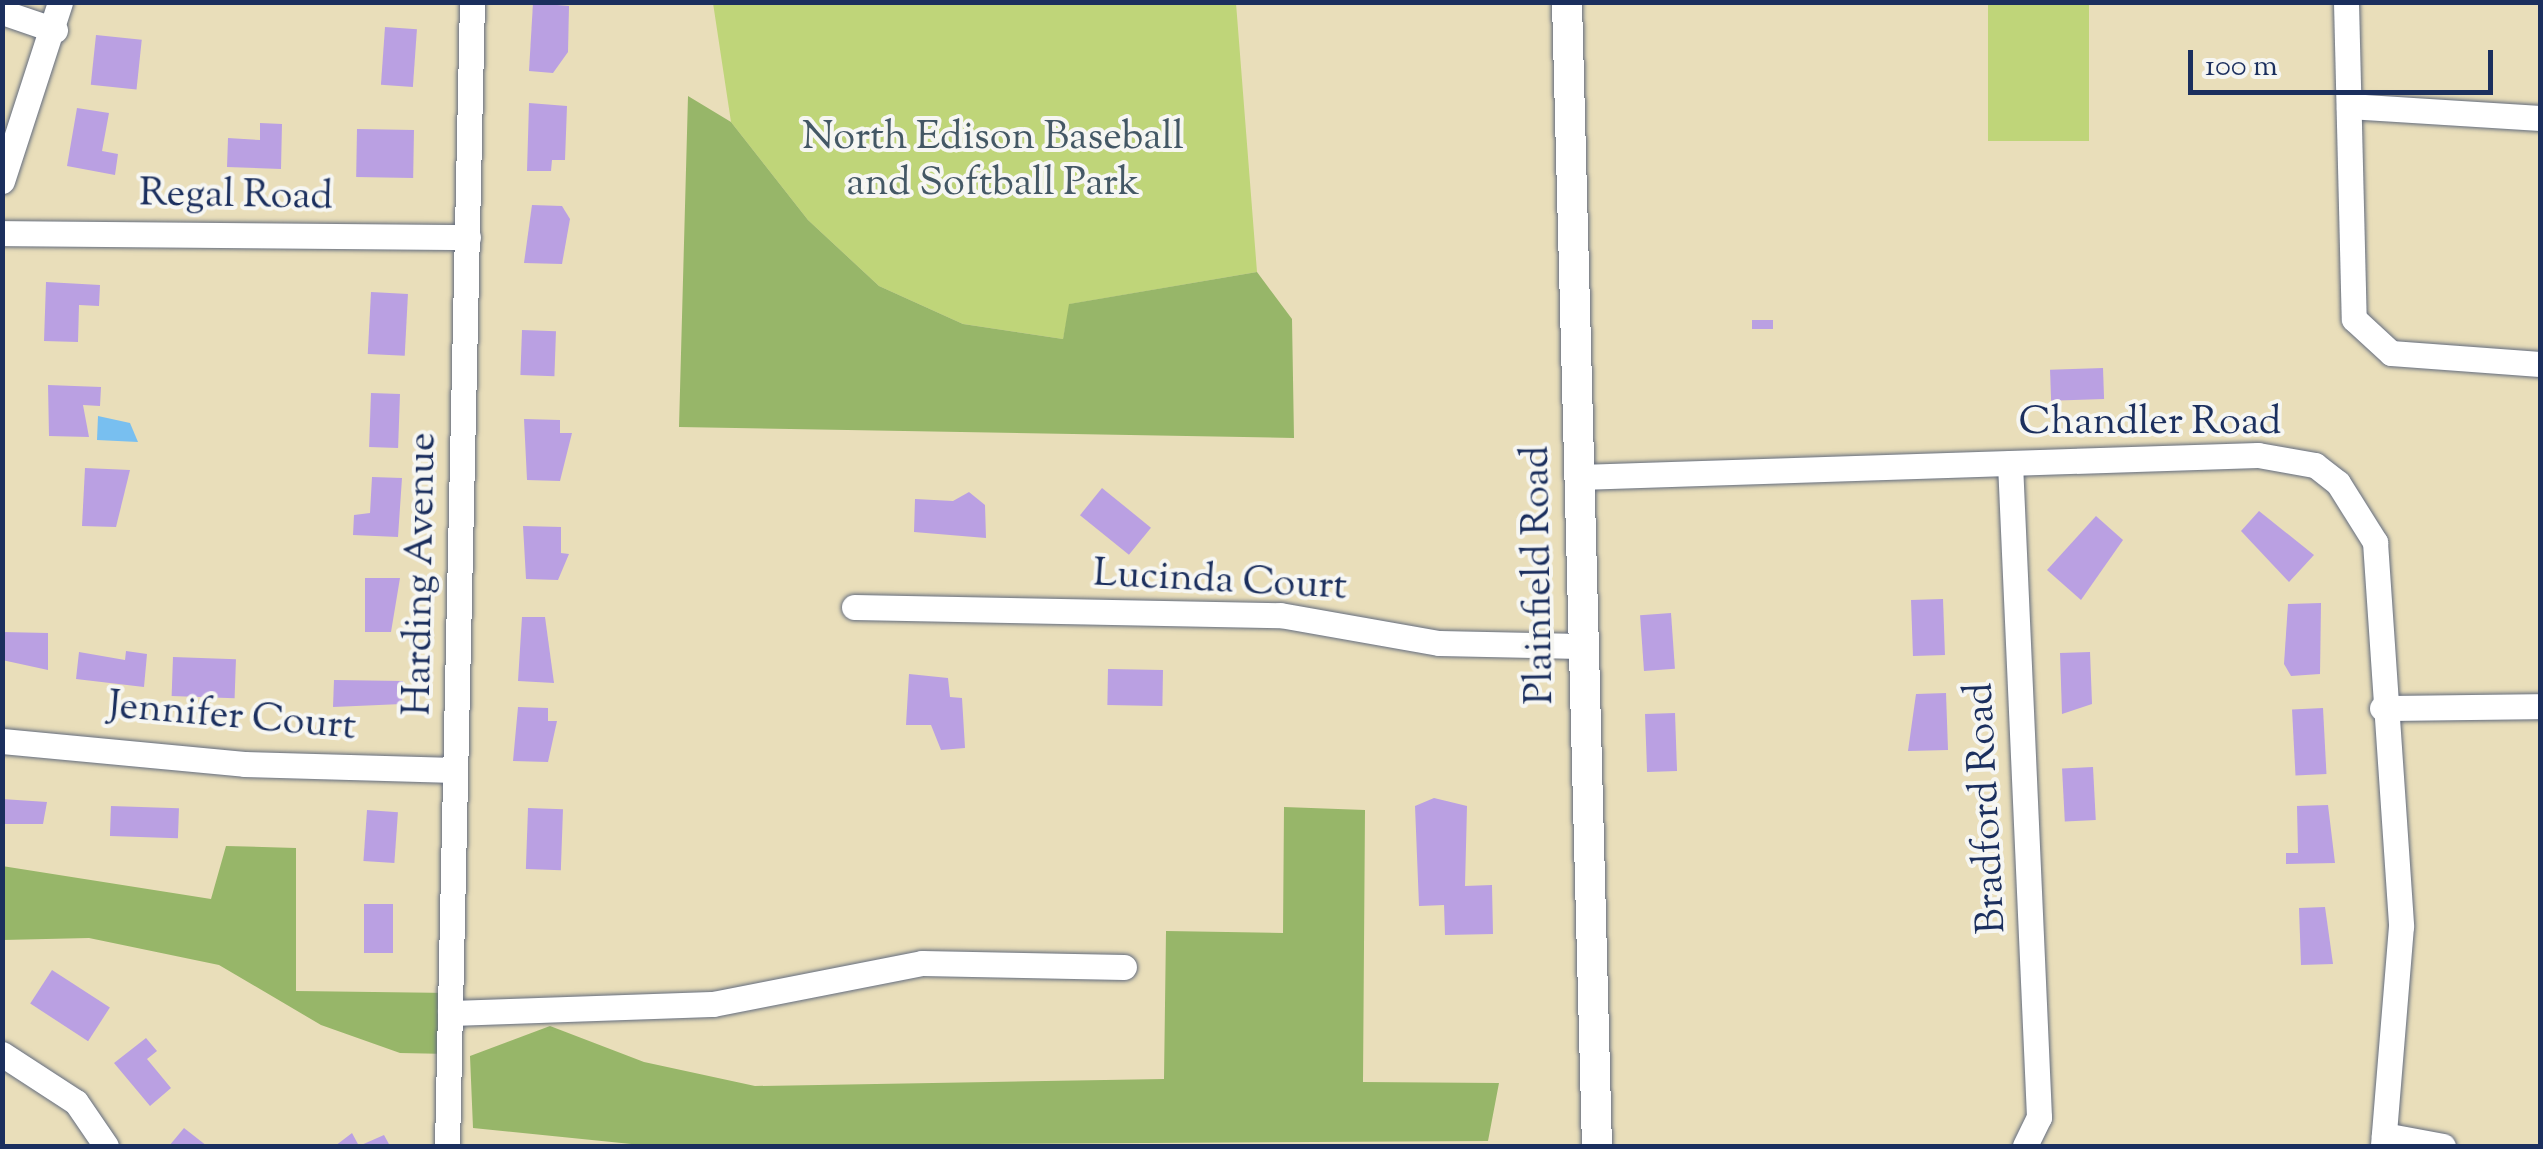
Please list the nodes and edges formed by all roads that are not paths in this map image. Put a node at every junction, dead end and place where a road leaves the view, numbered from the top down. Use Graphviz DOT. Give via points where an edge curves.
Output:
graph roads {
  1 [pos="60,2"];
  2 [pos="472,2"];
  3 [pos="1566,2"];
  4 [pos="2346,2"];
  5 [pos="2,12"];
  6 [pos="55,30"];
  7 [pos="2349,106"];
  8 [pos="2540,118"];
  9 [pos="2,181"];
  10 [pos="2,233"];
  11 [pos="468,237"];
  12 [pos="2540,364"];
  13 [pos="2010,463"];
  14 [pos="1579,476"];
  15 [pos="854,607"];
  16 [pos="1581,646"];
  17 [pos="2540,706"];
  18 [pos="2382,708"];
  19 [pos="2,742"];
  20 [pos="454,770"];
  21 [pos="1124,967"];
  22 [pos="450,1013"];
  23 [pos="2,1054"];
  24 [pos="2384,1141"];
  25 [pos="106,1146"];
  26 [pos="447,1146"];
  27 [pos="1597,1146"];
  28 [pos="2025,1146"];
  29 [pos="2442,1146"];
  1 -- 6 [label="street"];
  2 -- 11 [label="street, Harding Avenue"];
  3 -- 14 [label="street, Plainfield Road"];
  4 -- 7 [label="street"];
  5 -- 6 [label="street"];
  6 -- 9 [label="street"];
  7 -- 8 [label="street"];
  7 -- 12 [label="street" via="2354,319 2367,338 2419,358"];
  10 -- 11 [label="street, Regal Road"];
  11 -- 20 [label="street, Harding Avenue"];
  13 -- 14 [label="street, Chandler Road"];
  13 -- 18 [label="street, Chandler Road" via="2258,454 2315,466 2363,514 2375,542"];
  13 -- 28 [label="street, Bradford Road" via="2039,1117"];
  14 -- 16 [label="street, Plainfield Road"];
  15 -- 16 [label="street, Lucinda Court" via="1280,615 1439,643"];
  16 -- 27 [label="street, Plainfield Road"];
  17 -- 18 [label="street"];
  18 -- 24 [label="street, Chandler Road" via="2401,926"];
  19 -- 20 [label="street, Jennifer Court" via="244,764"];
  20 -- 22 [label="street, Harding Avenue"];
  21 -- 22 [label="street" via="922,962 713,1004"];
  22 -- 26 [label="street, Harding Avenue"];
  23 -- 25 [label="street" via="76,1102"];
  24 -- 29 [label="street"];
}
